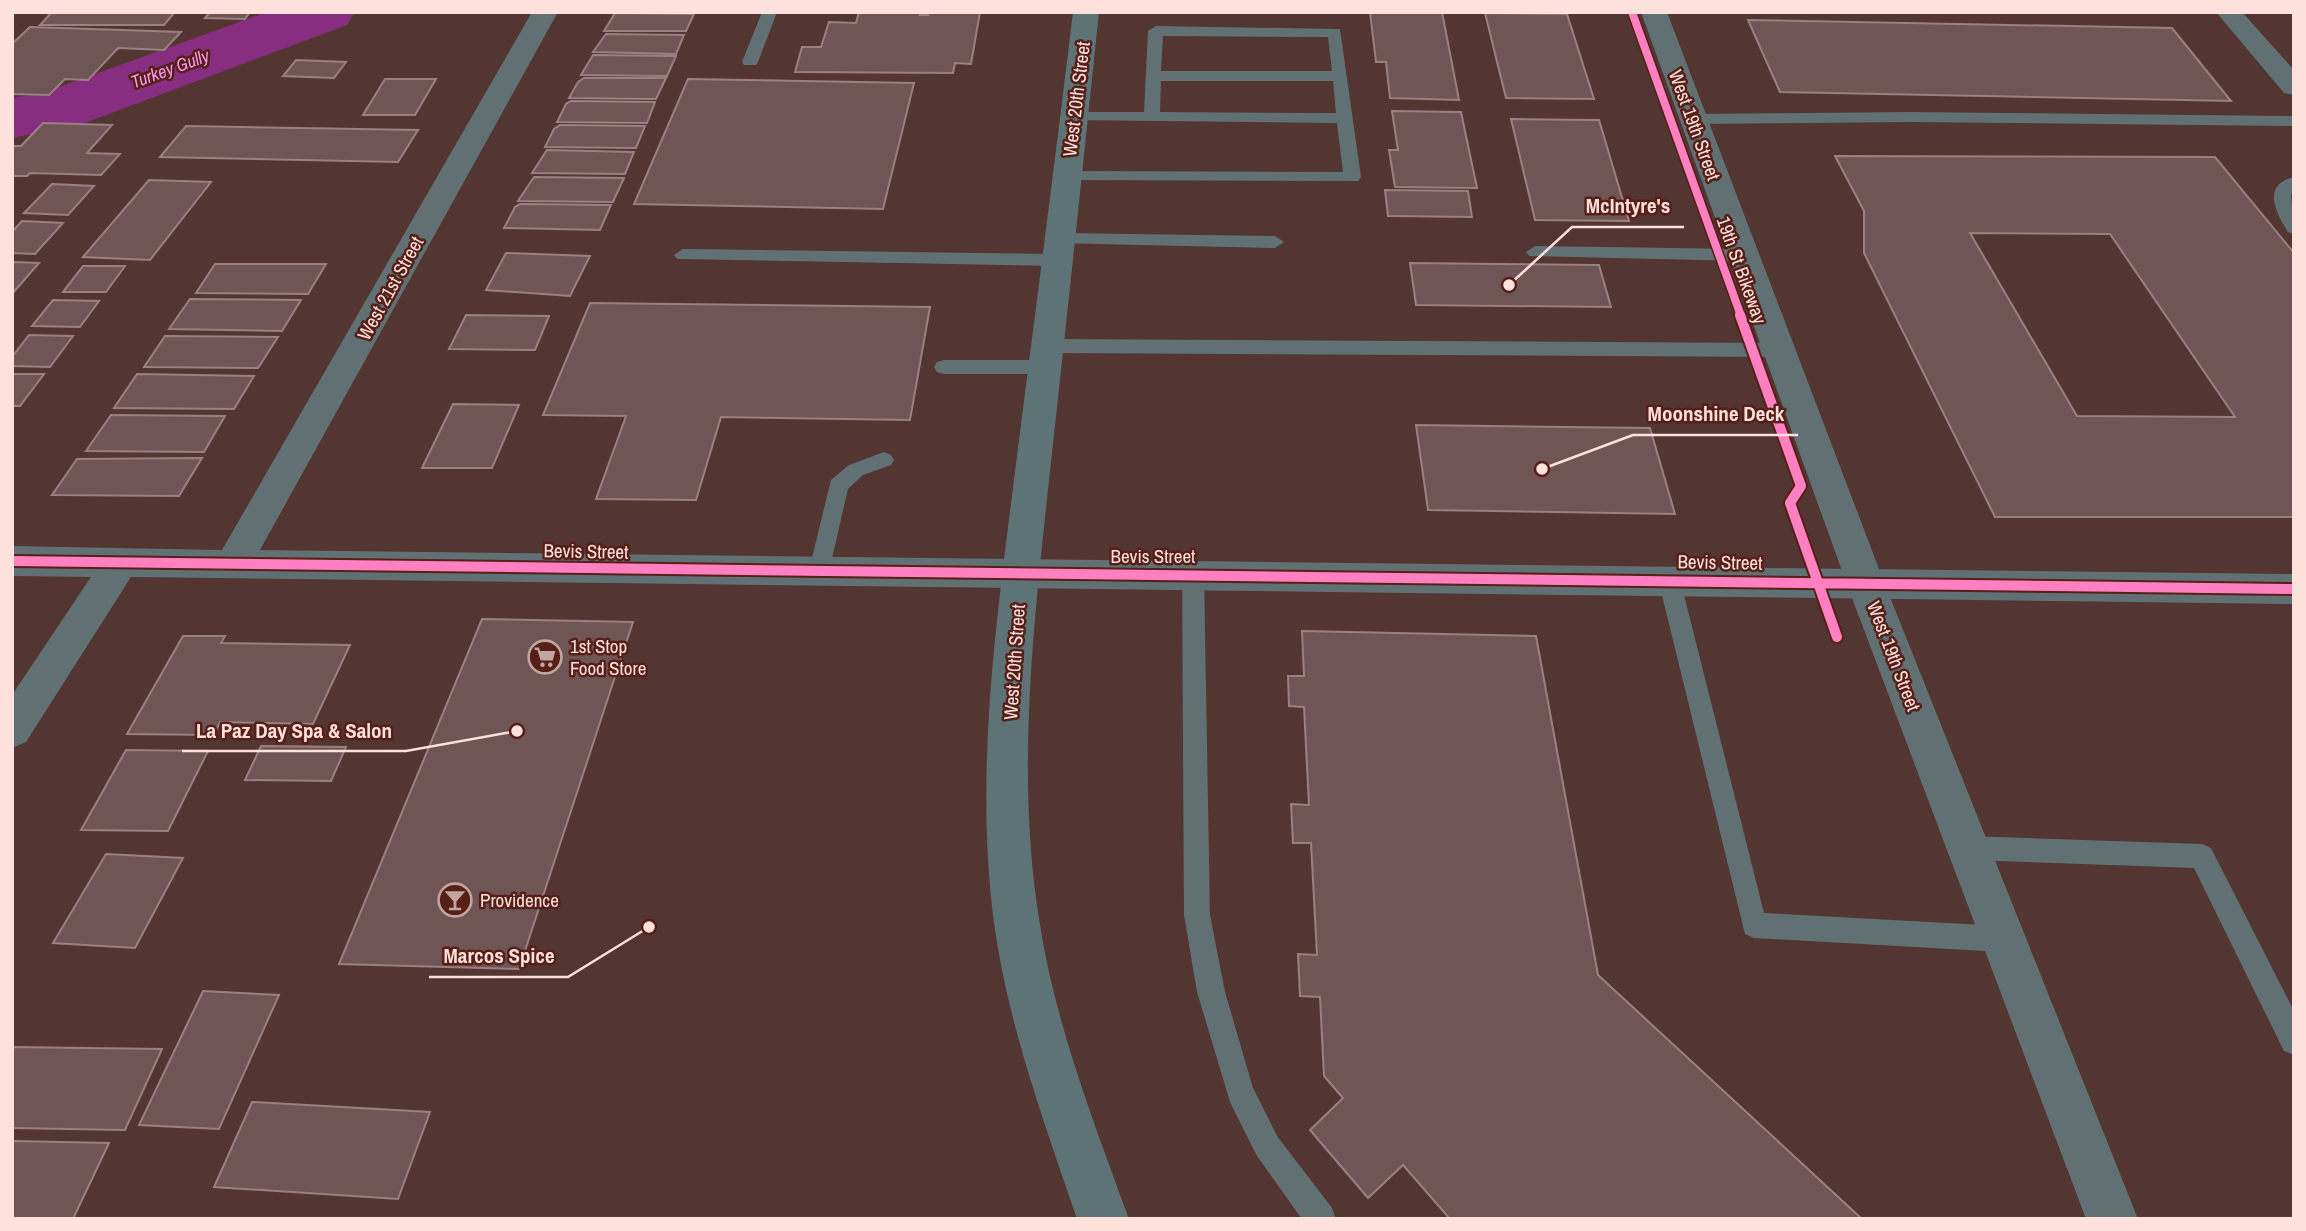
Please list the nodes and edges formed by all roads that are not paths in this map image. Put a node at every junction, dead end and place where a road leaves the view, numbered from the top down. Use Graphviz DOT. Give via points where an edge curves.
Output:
graph roads {
  1 [pos="545,12"];
  2 [pos="770,12"];
  3 [pos="1086,12"];
  4 [pos="1654,12"];
  5 [pos="2228,12"];
  6 [pos="750,62"];
  7 [pos="1153,76"];
  8 [pos="1340,76"];
  9 [pos="2294,87"];
  10 [pos="1074,117"];
  11 [pos="1152,117"];
  12 [pos="1345,118"];
  13 [pos="1693,119"];
  14 [pos="2294,121"];
  15 [pos="1067,176"];
  16 [pos="2294,182"];
  17 [pos="2294,228"];
  18 [pos="1275,242"];
  19 [pos="1059,250"];
  20 [pos="1535,252"];
  21 [pos="1744,254"];
  22 [pos="683,256"];
  23 [pos="1781,350"];
  24 [pos="1046,357"];
  25 [pos="944,367"];
  26 [pos="884,460"];
  27 [pos="12,561"];
  28 [pos="120,563"];
  29 [pos="233,564"];
  30 [pos="820,570"];
  31 [pos="1021,573"];
  32 [pos="1192,574"];
  33 [pos="1669,579"];
  34 [pos="1865,582"];
  35 [pos="2294,589"];
  36 [pos="12,730"];
  37 [pos="1968,848"];
  38 [pos="2003,939"];
  39 [pos="2294,1041"];
  40 [pos="1104,1219"];
  41 [pos="1321,1219"];
  42 [pos="2112,1219"];
  1 -- 29 [label="street, West 21st Street"];
  2 -- 6 [label="lane"];
  3 -- 10 [label="main road, West 20th Street"];
  4 -- 13 [label="street, West 19th Street"];
  5 -- 9 [label="street"];
  7 -- 8 [label="lane"];
  7 -- 8 [label="lane" via="1156,31 1335,32"];
  7 -- 11 [label="lane"];
  8 -- 12 [label="lane"];
  10 -- 11 [label="lane"];
  10 -- 15 [label="main road, West 20th Street"];
  11 -- 12 [label="lane"];
  12 -- 15 [label="lane" via="1352,177"];
  13 -- 14 [label="lane"];
  13 -- 21 [label="street, West 19th Street"];
  15 -- 19 [label="main road, West 20th Street"];
  16 -- 17 [label="lane" via="2282,193 2282,206"];
  18 -- 19 [label="lane"];
  19 -- 22 [label="lane"];
  19 -- 24 [label="main road, West 20th Street"];
  20 -- 21 [label="lane"];
  21 -- 23 [label="street, West 19th Street"];
  23 -- 24 [label="lane"];
  23 -- 34 [label="street, West 19th Street"];
  24 -- 25 [label="lane"];
  24 -- 31 [label="main road, West 20th Street"];
  26 -- 30 [label="lane" via="856,470 838,486"];
  27 -- 28 [label="street, Bevis Street"];
  28 -- 29 [label="street, Bevis Street"];
  28 -- 36 [label="street"];
  29 -- 30 [label="street, Bevis Street"];
  30 -- 31 [label="street, Bevis Street"];
  31 -- 32 [label="street, Bevis Street"];
  31 -- 40 [label="main road, West 20th Street" via="1009,757 1010,861 1017,926 1044,1051"];
  32 -- 33 [label="street, Bevis Street"];
  32 -- 41 [label="lane" via="1197,915 1211,992 1240,1092 1267,1146"];
  33 -- 34 [label="street, Bevis Street"];
  33 -- 38 [label="lane" via="1754,925"];
  34 -- 35 [label="street, Bevis Street"];
  34 -- 37 [label="street, West 19th Street"];
  37 -- 38 [label="street, West 19th Street"];
  37 -- 39 [label="lane" via="2202,856"];
  38 -- 42 [label="street, West 19th Street"];
}
